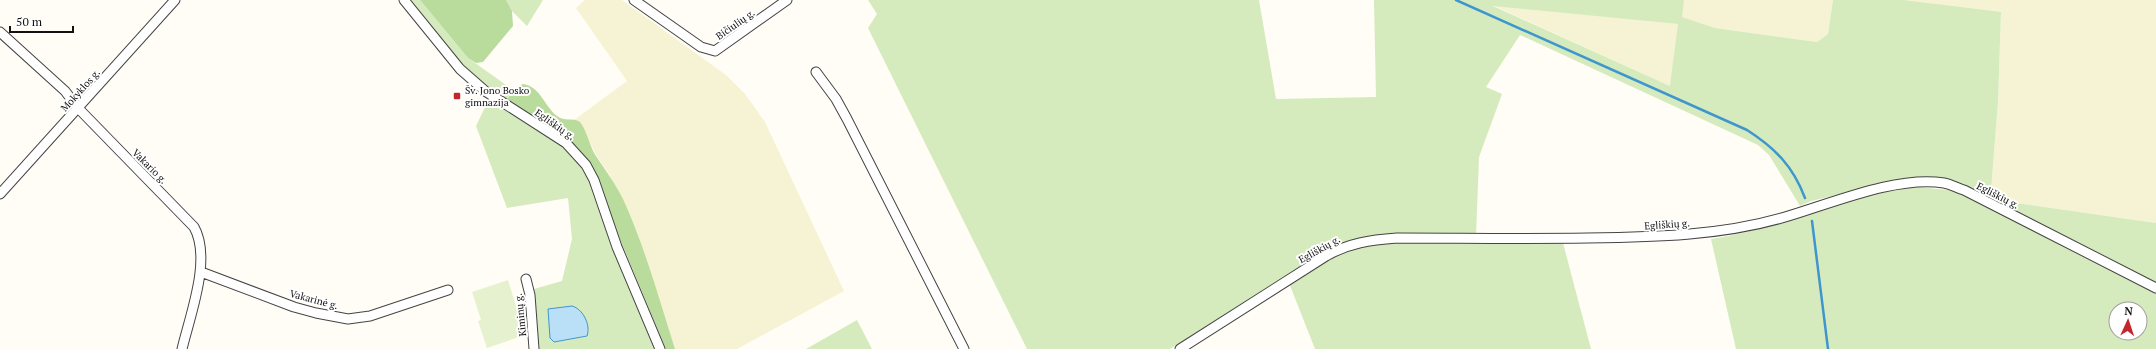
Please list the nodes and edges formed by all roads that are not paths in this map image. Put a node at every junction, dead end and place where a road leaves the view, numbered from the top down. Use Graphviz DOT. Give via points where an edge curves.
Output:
graph roads {
  1 [pos="175,0"];
  2 [pos="404,0"];
  3 [pos="634,0"];
  4 [pos="787,0"];
  5 [pos="0,32"];
  6 [pos="816,72"];
  7 [pos="78,108"];
  8 [pos="0,194"];
  9 [pos="201,272"];
  10 [pos="526,279"];
  11 [pos="2156,288"];
  12 [pos="448,290"];
  13 [pos="182,349"];
  14 [pos="534,349"];
  15 [pos="660,349"];
  16 [pos="964,349"];
  17 [pos="1180,349"];
  1 -- 7 [label="street, Mokyklos g."];
  2 -- 15 [label="street, Egliškių g." via="460,69 485,91 566,144 586,164 617,247"];
  3 -- 4 [label="street, Bičiulių g." via="701,47 715,51"];
  5 -- 7 [label="street, Vakario g." via="65,91"];
  6 -- 16 [label="street" via="847,119"];
  7 -- 8 [label="street, Mokyklos g."];
  7 -- 9 [label="street, Vakario g." via="194,227 202,247"];
  9 -- 12 [label="street, Vakarinė g." via="294,307 348,319 370,316"];
  9 -- 13 [label="street, Vakario g."];
  10 -- 14 [label="street, Kiminų g." via="530,294"];
  11 -- 17 [label="street, Egliškių g." via="1964,190 1944,183 1905,183 1749,226 1709,232 1647,237 1396,238 1364,241 1343,246"];
}
